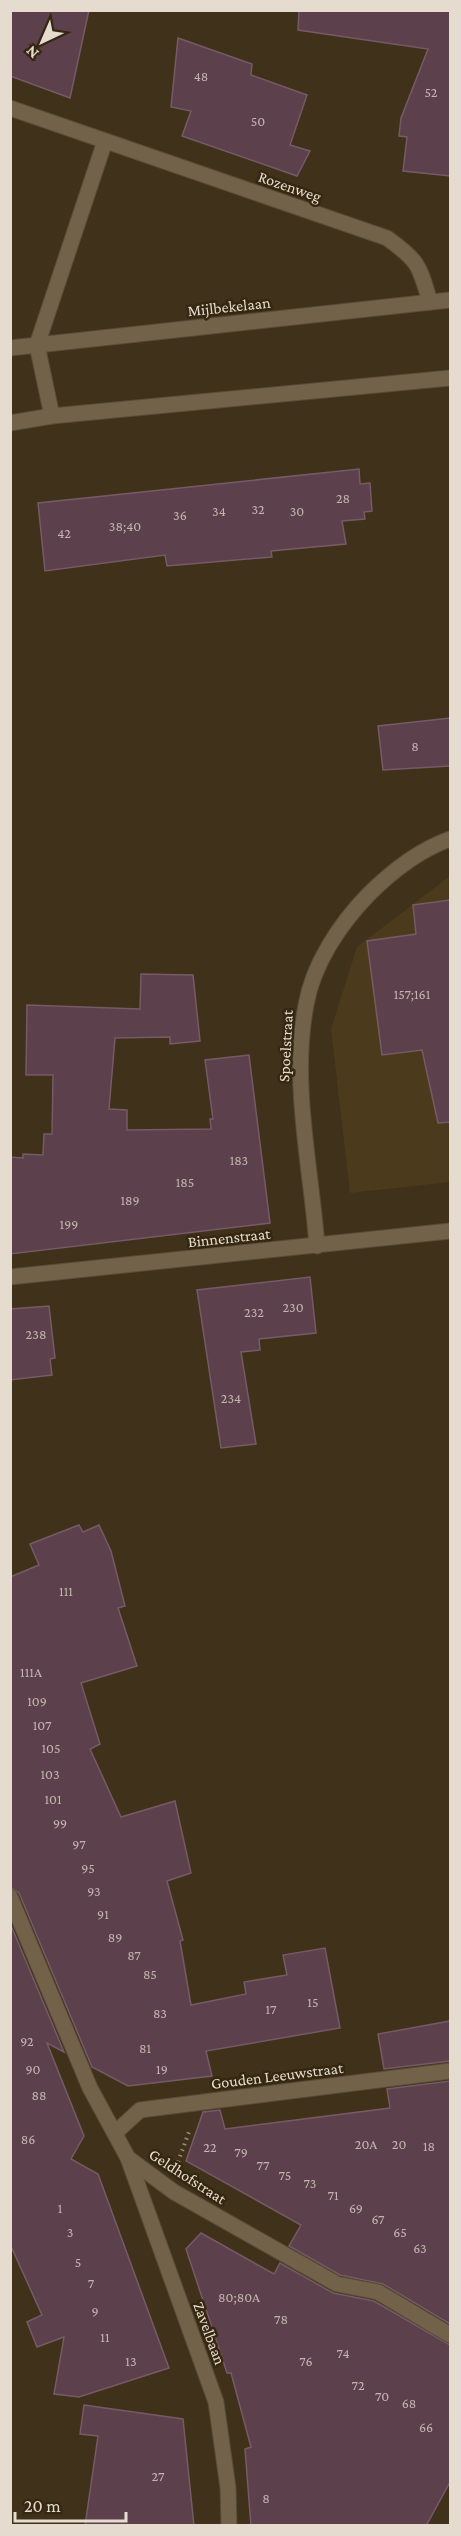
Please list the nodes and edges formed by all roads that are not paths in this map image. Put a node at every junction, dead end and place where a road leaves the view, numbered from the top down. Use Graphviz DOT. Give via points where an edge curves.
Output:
graph roads {
  1 [pos="10,108"];
  2 [pos="105,141"];
  3 [pos="450,300"];
  4 [pos="430,302"];
  5 [pos="37,345"];
  6 [pos="10,348"];
  7 [pos="450,378"];
  8 [pos="52,416"];
  9 [pos="10,423"];
  10 [pos="450,839"];
  11 [pos="450,1231"];
  12 [pos="317,1246"];
  13 [pos="10,1277"];
  14 [pos="10,1897"];
  15 [pos="450,2071"];
  16 [pos="116,2132"];
  17 [pos="128,2158"];
  18 [pos="450,2335"];
  19 [pos="229,2526"];
  1 -- 2 [label="street, Rozenweg"];
  2 -- 4 [label="street, Rozenweg" via="387,238 412,256"];
  2 -- 5 [label="street"];
  3 -- 4 [label="street, Mijlbekelaan"];
  4 -- 5 [label="street, Mijlbekelaan"];
  5 -- 6 [label="street, Mijlbekelaan"];
  5 -- 8 [label="street"];
  7 -- 8 [label="street"];
  8 -- 9 [label="street"];
  10 -- 12 [label="street, Spoelstraat" via="393,870 357,906 325,951 306,1004 300,1082"];
  11 -- 12 [label="street, Binnenstraat"];
  12 -- 13 [label="street, Binnenstraat"];
  14 -- 16 [label="street, Geldhofstraat" via="90,2088"];
  15 -- 16 [label="street, Gouden Leeuwstraat" via="140,2110"];
  16 -- 17 [label="street, Geldhofstraat"];
  17 -- 18 [label="street, Geldhofstraat" via="168,2188 337,2284 378,2292"];
  17 -- 19 [label="street, Zavelbaan" via="216,2402"];
}
